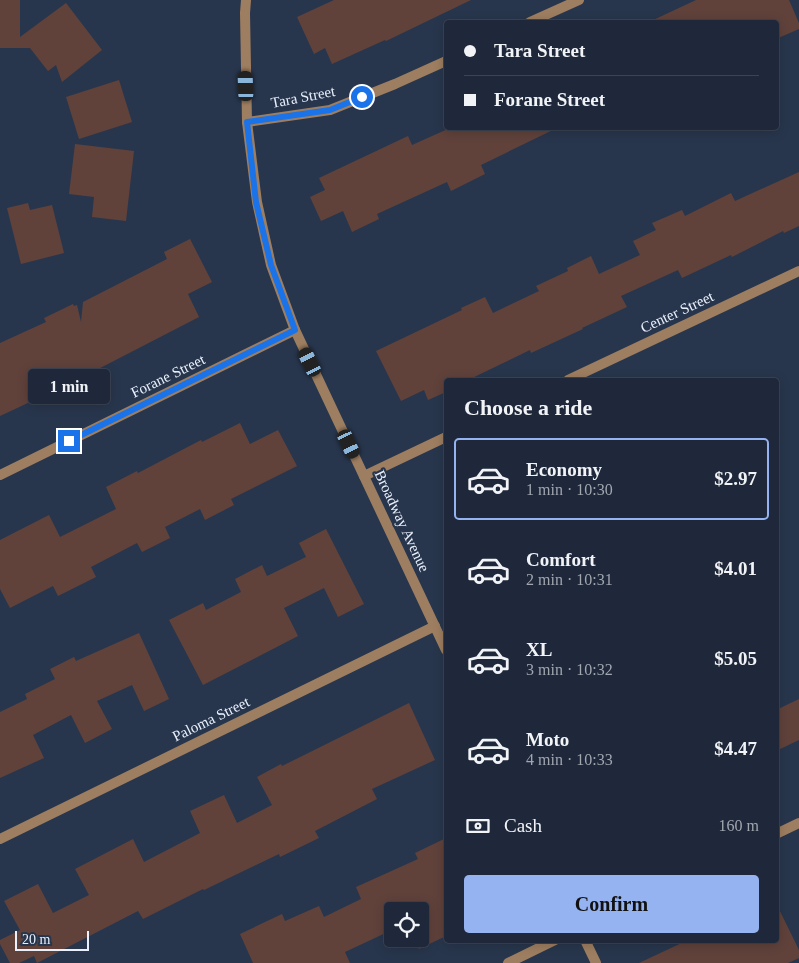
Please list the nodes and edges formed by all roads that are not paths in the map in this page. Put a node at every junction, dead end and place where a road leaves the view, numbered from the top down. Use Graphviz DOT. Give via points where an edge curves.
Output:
graph roads {
  1 [pos="246,0"];
  2 [pos="579,0"];
  3 [pos="534,20"];
  4 [pos="444,62"];
  5 [pos="247,122"];
  6 [pos="799,271"];
  7 [pos="295,330"];
  8 [pos="572,378"];
  9 [pos="444,438"];
  10 [pos="0,475"];
  11 [pos="364,476"];
  12 [pos="435,626"];
  13 [pos="444,646"];
  14 [pos="799,823"];
  15 [pos="779,833"];
  16 [pos="0,839"];
  17 [pos="549,943"];
  18 [pos="586,943"];
  19 [pos="508,963"];
  20 [pos="596,963"];
  1 -- 5 [label="street, Broadway Avenue"];
  2 -- 3 [label="street"];
  4 -- 5 [label="street, Tara Street" via="330,110"];
  5 -- 7 [label="street, Broadway Avenue" via="256,202 271,265"];
  6 -- 8 [label="street, Center Street"];
  7 -- 10 [label="street, Forane Street"];
  7 -- 11 [label="street, Broadway Avenue"];
  9 -- 11 [label="street"];
  11 -- 12 [label="street, Broadway Avenue"];
  12 -- 13 [label="street, Broadway Avenue"];
  12 -- 16 [label="street, Paloma Street"];
  14 -- 15 [label="street"];
  17 -- 19 [label="street"];
  18 -- 20 [label="street"];
}
